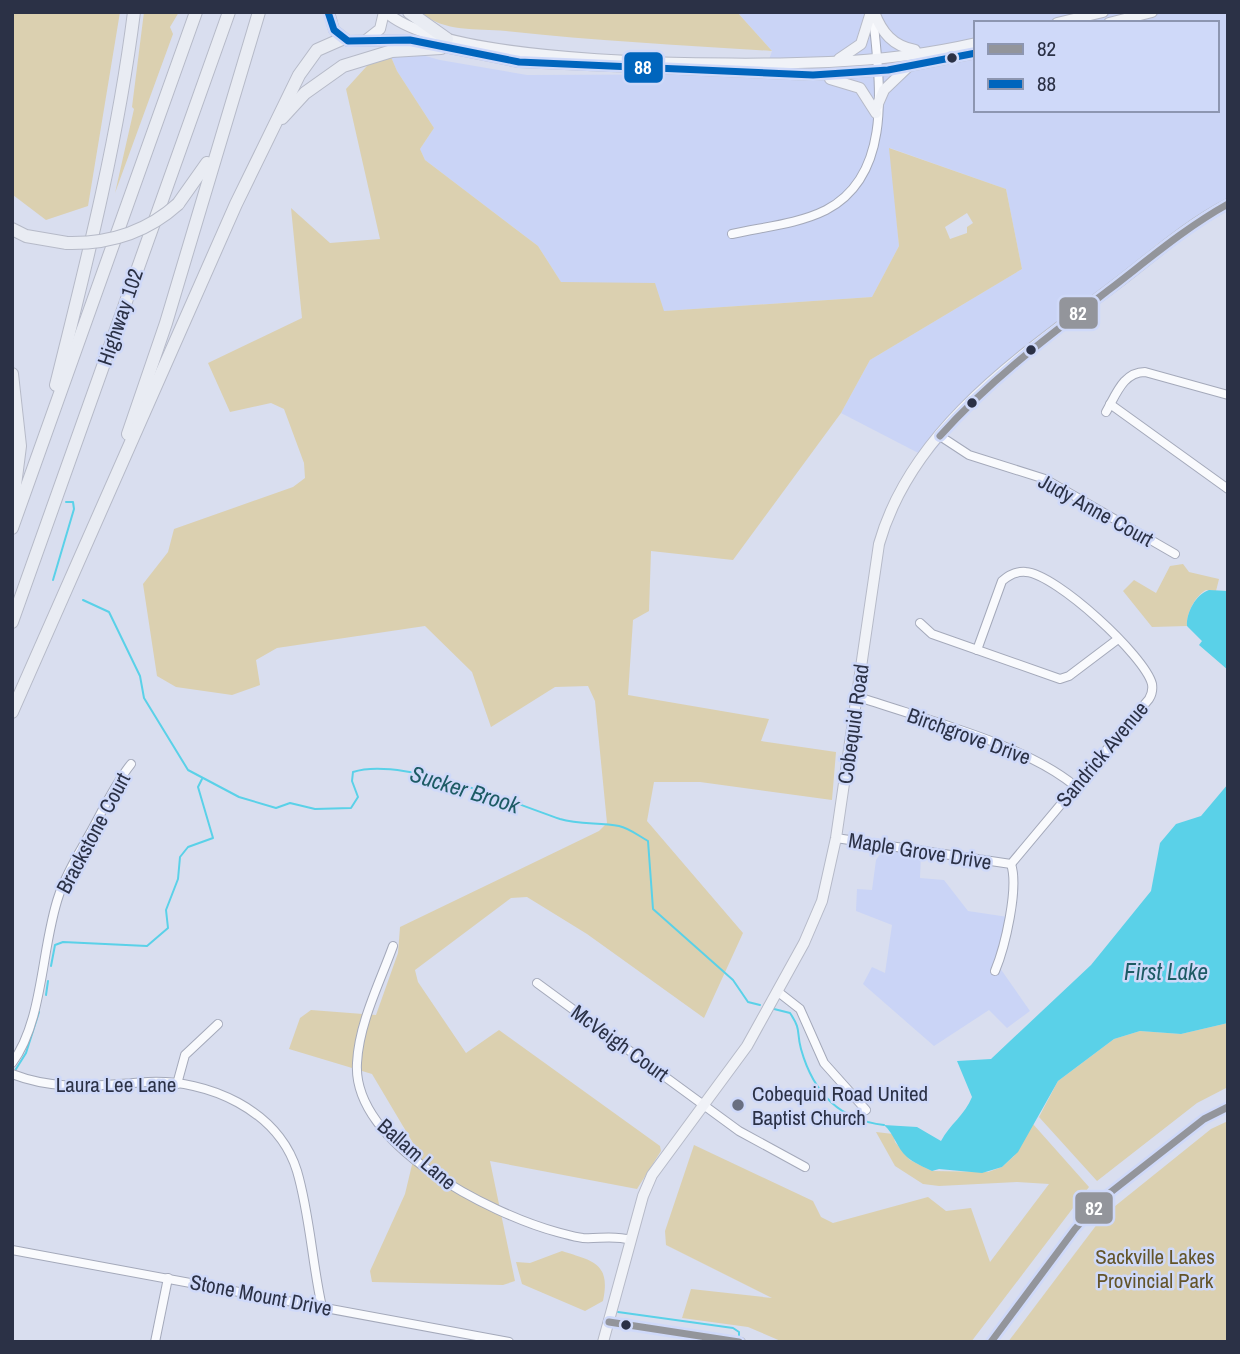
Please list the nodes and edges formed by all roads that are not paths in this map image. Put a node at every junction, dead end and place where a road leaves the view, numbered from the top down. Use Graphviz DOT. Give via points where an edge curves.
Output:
graph roads {
  1 [pos="134,12"];
  2 [pos="196,12"];
  3 [pos="229,12"];
  4 [pos="259,12"];
  5 [pos="385,12"];
  6 [pos="409,12"];
  7 [pos="873,12"];
  8 [pos="1103,12"];
  9 [pos="1152,12"];
  10 [pos="329,13"];
  11 [pos="1065,21"];
  12 [pos="1117,21"];
  13 [pos="342,39"];
  14 [pos="366,40"];
  15 [pos="974,43"];
  16 [pos="444,44"];
  17 [pos="931,51"];
  18 [pos="974,53"];
  19 [pos="877,59"];
  20 [pos="828,62"];
  21 [pos="908,67"];
  22 [pos="879,71"];
  23 [pos="813,75"];
  24 [pos="877,110"];
  25 [pos="228,111"];
  26 [pos="274,126"];
  27 [pos="1228,204"];
  28 [pos="12,229"];
  29 [pos="732,234"];
  30 [pos="12,374"];
  31 [pos="1228,395"];
  32 [pos="940,436"];
  33 [pos="35,464"];
  34 [pos="1228,489"];
  35 [pos="12,509"];
  36 [pos="97,524"];
  37 [pos="12,528"];
  38 [pos="1175,554"];
  39 [pos="12,622"];
  40 [pos="920,623"];
  41 [pos="1118,639"];
  42 [pos="977,650"];
  43 [pos="856,696"];
  44 [pos="12,712"];
  45 [pos="131,764"];
  46 [pos="1075,786"];
  47 [pos="836,838"];
  48 [pos="1007,864"];
  49 [pos="393,946"];
  50 [pos="995,971"];
  51 [pos="537,983"];
  52 [pos="777,991"];
  53 [pos="219,1024"];
  54 [pos="12,1063"];
  55 [pos="12,1074"];
  56 [pos="177,1084"];
  57 [pos="704,1103"];
  58 [pos="1228,1107"];
  59 [pos="866,1110"];
  60 [pos="805,1167"];
  61 [pos="630,1240"];
  62 [pos="12,1250"];
  63 [pos="168,1278"];
  64 [pos="322,1307"];
  65 [pos="608,1322"];
  66 [pos="155,1342"];
  67 [pos="509,1342"];
  68 [pos="603,1342"];
  69 [pos="741,1342"];
  70 [pos="991,1342"];
  1 -- 33 [label="highway" via="125,88 91,250"];
  2 -- 33 [label="highway, Highway 102"];
  3 -- 39 [label="highway, Highway 102"];
  4 -- 25 [label="highway"];
  5 -- 14 [label="main road" via="380,29"];
  5 -- 16 [label="main road"];
  6 -- 16 [label="highway"];
  7 -- 17 [label="main road" via="891,41 903,48"];
  7 -- 19 [label="street"];
  7 -- 20 [label="main road" via="861,44 850,54"];
  8 -- 11 [label="main road"];
  9 -- 12 [label="main road"];
  10 -- 13 [label="main road"];
  13 -- 14 [label="main road"];
  13 -- 26 [label="highway" via="308,59"];
  14 -- 16 [label="main road"];
  15 -- 17 [label="main road"];
  16 -- 20 [label="main road" via="523,54 670,61"];
  16 -- 23 [label="main road" via="519,62"];
  16 -- 26 [label="highway" via="392,51 343,66 305,93"];
  17 -- 19 [label="main road"];
  18 -- 21 [label="main road"];
  19 -- 20 [label="main road"];
  19 -- 22 [label="street"];
  21 -- 22 [label="main road"];
  21 -- 24 [label="main road" via="884,90"];
  22 -- 23 [label="main road"];
  22 -- 24 [label="street"];
  23 -- 24 [label="main road" via="860,88"];
  24 -- 29 [label="street" via="871,162 840,201 813,216"];
  25 -- 28 [label="highway, bridge" via="203,170 178,205 155,222 124,236 86,243 26,236"];
  25 -- 36 [label="highway" via="166,323"];
  26 -- 36 [label="highway"];
  27 -- 32 [label="main road, Cobequid Road" via="1186,230 1009,365 971,399"];
  30 -- 35 [label="highway" via="20,446"];
  31 -- 34 [label="street" via="1141,372 1128,377 1108,408"];
  32 -- 38 [label="street, Judy Anne Court" via="969,455 1045,479"];
  32 -- 43 [label="main road, Cobequid Road" via="906,484 885,525"];
  33 -- 37 [label="highway, Highway 102"];
  36 -- 44 [label="highway"];
  40 -- 42 [label="street" via="932,634"];
  41 -- 42 [label="street" via="1060,679"];
  41 -- 42 [label="street, Sandrick Avenue" via="1091,609 1038,575 1019,572 998,588"];
  41 -- 46 [label="street, Sandrick Avenue" via="1150,679 1151,696"];
  43 -- 46 [label="street, Birchgrove Drive" via="1014,751 1053,768"];
  43 -- 47 [label="main road, Cobequid Road"];
  45 -- 54 [label="street, Brackstone Court" via="58,895 31,1018 21,1051"];
  46 -- 48 [label="street, Sandrick Avenue"];
  47 -- 48 [label="street, Maple Grove Drive"];
  47 -- 52 [label="main road, Cobequid Road" via="822,901"];
  48 -- 50 [label="street" via="1013,887 1003,951"];
  49 -- 61 [label="street, Ballam Lane" via="362,1032 356,1064 359,1085 372,1114 424,1165 504,1214 581,1238"];
  51 -- 57 [label="street, McVeigh Court"];
  52 -- 57 [label="main road, Cobequid Road" via="747,1046"];
  52 -- 59 [label="street" via="800,1009 824,1063"];
  53 -- 56 [label="street" via="185,1055"];
  55 -- 56 [label="street, Laura Lee Lane" via="66,1088"];
  56 -- 64 [label="street, Laura Lee Lane" via="224,1095 256,1114 280,1140 296,1169"];
  57 -- 60 [label="street, McVeigh Court" via="744,1135"];
  57 -- 61 [label="main road, Cobequid Road" via="652,1175"];
  58 -- 70 [label="street" via="1204,1119 1102,1199"];
  61 -- 65 [label="main road, Cobequid Road"];
  62 -- 63 [label="street, Stone Mount Drive"];
  63 -- 64 [label="street, Stone Mount Drive"];
  63 -- 66 [label="street"];
  64 -- 67 [label="street, Stone Mount Drive"];
  65 -- 68 [label="main road, Cobequid Road"];
  65 -- 69 [label="street"];
}
